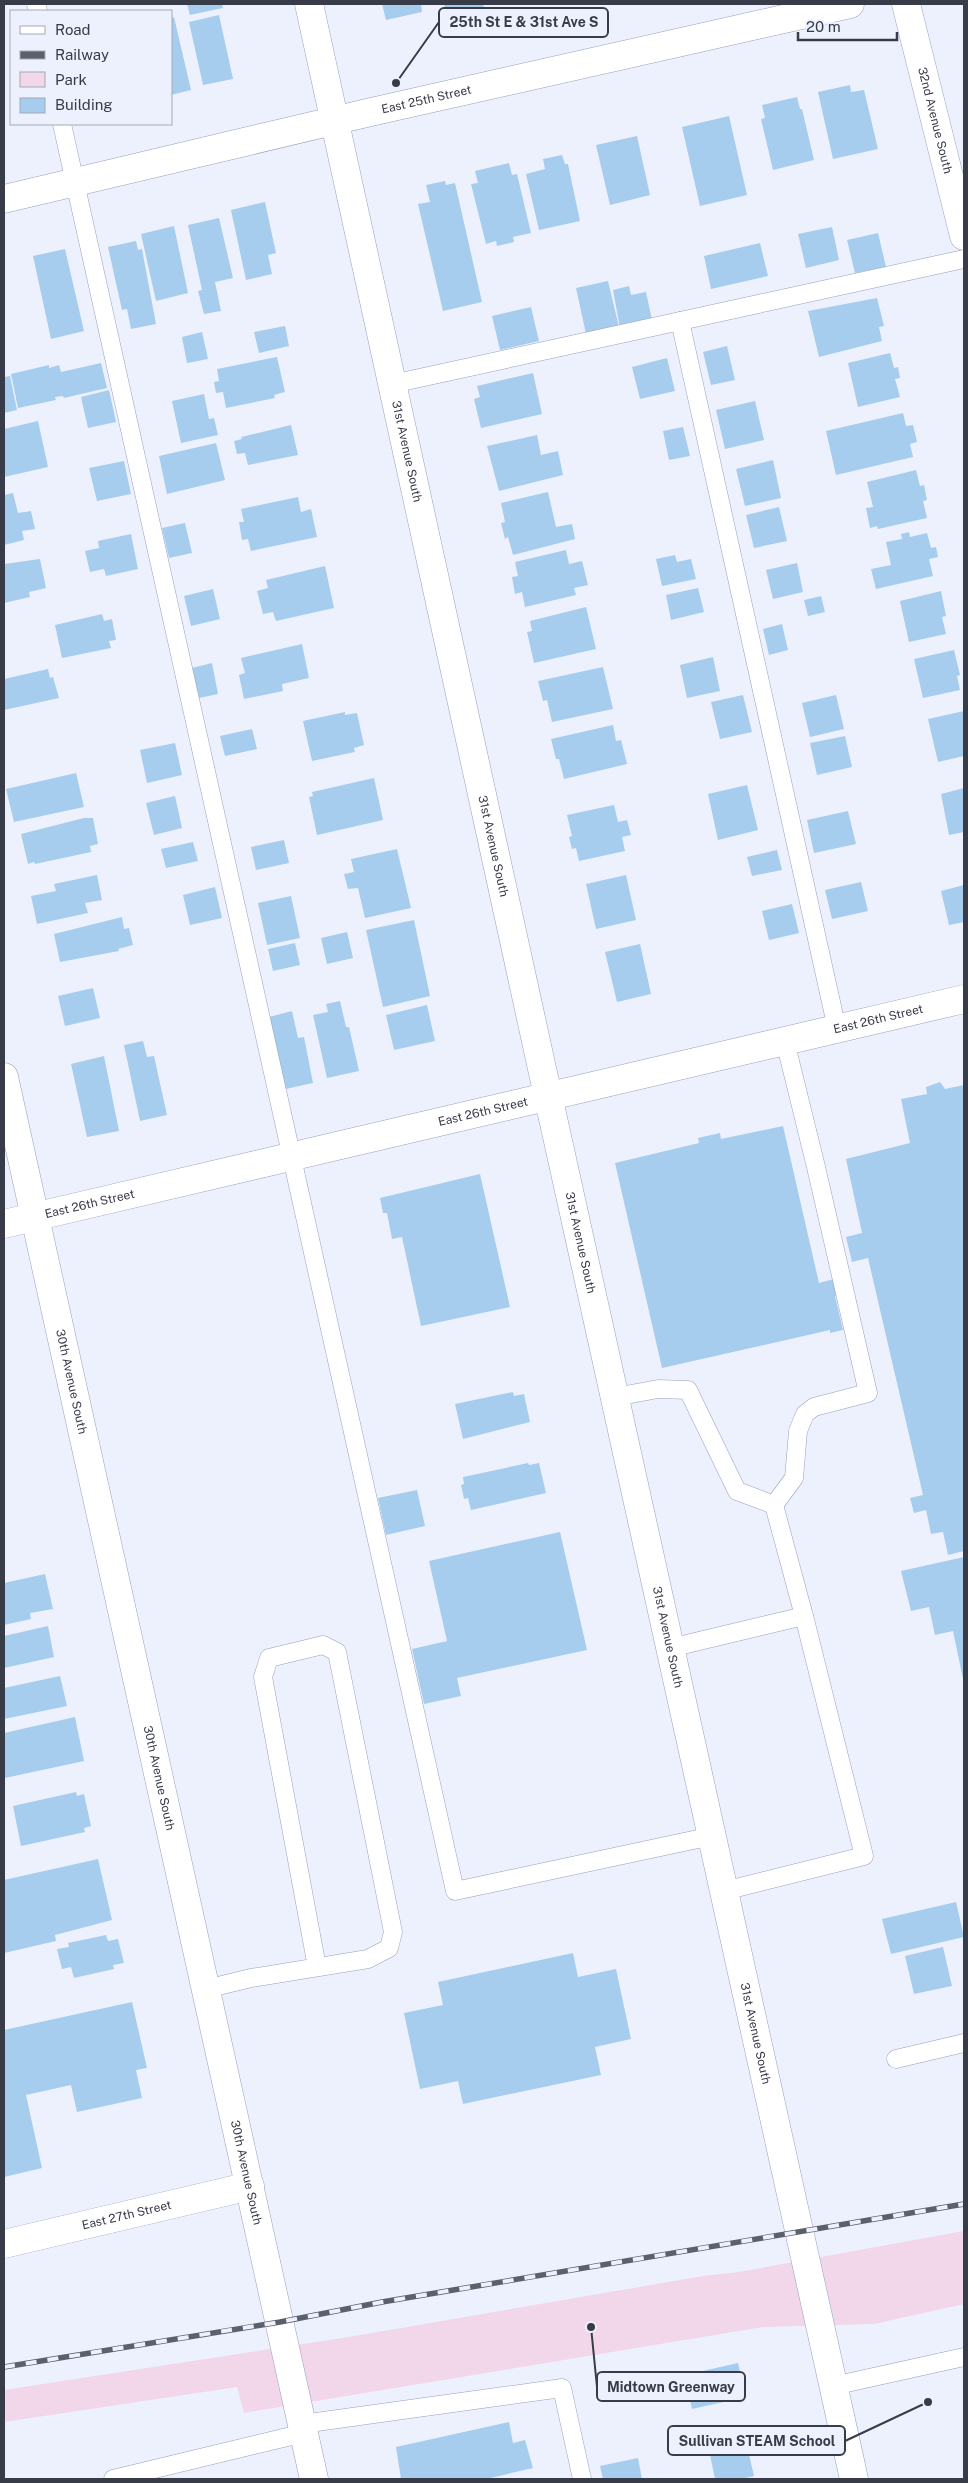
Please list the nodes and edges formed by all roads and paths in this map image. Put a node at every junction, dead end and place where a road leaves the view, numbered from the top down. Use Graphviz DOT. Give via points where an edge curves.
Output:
graph roads {
  1 [pos="309,4"];
  2 [pos="850,4"];
  3 [pos="906,4"];
  4 [pos="335,121"];
  5 [pos="62,125"];
  6 [pos="75,182"];
  7 [pos="4,199"];
  8 [pos="964,236"];
  9 [pos="964,259"];
  10 [pos="680,321"];
  11 [pos="392,384"];
  12 [pos="964,999"];
  13 [pos="837,1029"];
  14 [pos="785,1041"];
  15 [pos="4,1076"];
  16 [pos="548,1097"];
  17 [pos="292,1157"];
  18 [pos="35,1217"];
  19 [pos="4,1224"];
  20 [pos="614,1397"];
  21 [pos="774,1505"];
  22 [pos="804,1616"];
  23 [pos="670,1648"];
  24 [pos="712,1836"];
  25 [pos="724,1891"];
  26 [pos="317,1967"];
  27 [pos="206,1989"];
  28 [pos="964,2043"];
  29 [pos="896,2059"];
  30 [pos="250,2186"];
  31 [pos="4,2244"];
  32 [pos="964,2357"];
  33 [pos="833,2386"];
  34 [pos="303,2429"];
  35 [pos="113,2479"];
  36 [pos="314,2479"];
  37 [pos="582,2479"];
  38 [pos="854,2479"];
  1 -- 4 [label="street, 31st Avenue South"];
  2 -- 4 [label="street, East 25th Street"];
  3 -- 8 [label="street, 32nd Avenue South"];
  4 -- 6 [label="street, East 25th Street"];
  4 -- 11 [label="street, 31st Avenue South"];
  5 -- 6 [label="lane"];
  6 -- 7 [label="street, East 25th Street"];
  6 -- 17 [label="lane"];
  9 -- 10 [label="lane"];
  10 -- 11 [label="lane"];
  10 -- 13 [label="lane"];
  11 -- 16 [label="street, 31st Avenue South"];
  12 -- 13 [label="street, East 26th Street"];
  13 -- 14 [label="street, East 26th Street"];
  14 -- 16 [label="street, East 26th Street"];
  14 -- 21 [label="lane" via="868,1393 814,1408 805,1414 798,1431 794,1478"];
  15 -- 18 [label="street, 30th Avenue South"];
  16 -- 17 [label="street, East 26th Street"];
  16 -- 20 [label="street, 31st Avenue South"];
  17 -- 18 [label="street, East 26th Street"];
  17 -- 24 [label="lane" via="455,1891"];
  18 -- 19 [label="street, East 26th Street"];
  18 -- 27 [label="street, 30th Avenue South"];
  20 -- 21 [label="lane" via="658,1389 688,1390 737,1491"];
  20 -- 23 [label="street, 31st Avenue South"];
  21 -- 22 [label="lane"];
  22 -- 23 [label="lane"];
  22 -- 25 [label="lane" via="864,1856"];
  23 -- 24 [label="street, 31st Avenue South"];
  24 -- 25 [label="street, 31st Avenue South"];
  25 -- 33 [label="street, 31st Avenue South"];
  26 -- 26 [label="lane" via="368,1959 389,1948 393,1932 337,1652 323,1645 269,1658 263,1677"];
  26 -- 27 [label="lane"];
  27 -- 30 [label="street, 30th Avenue South"];
  28 -- 29 [label="lane"];
  30 -- 31 [label="street, East 27th Street"];
  30 -- 34 [label="street, 30th Avenue South"];
  32 -- 33 [label="lane"];
  33 -- 38 [label="street, 31st Avenue South"];
  34 -- 35 [label="lane"];
  34 -- 36 [label="street, 30th Avenue South"];
  34 -- 37 [label="lane" via="562,2388"];
}
